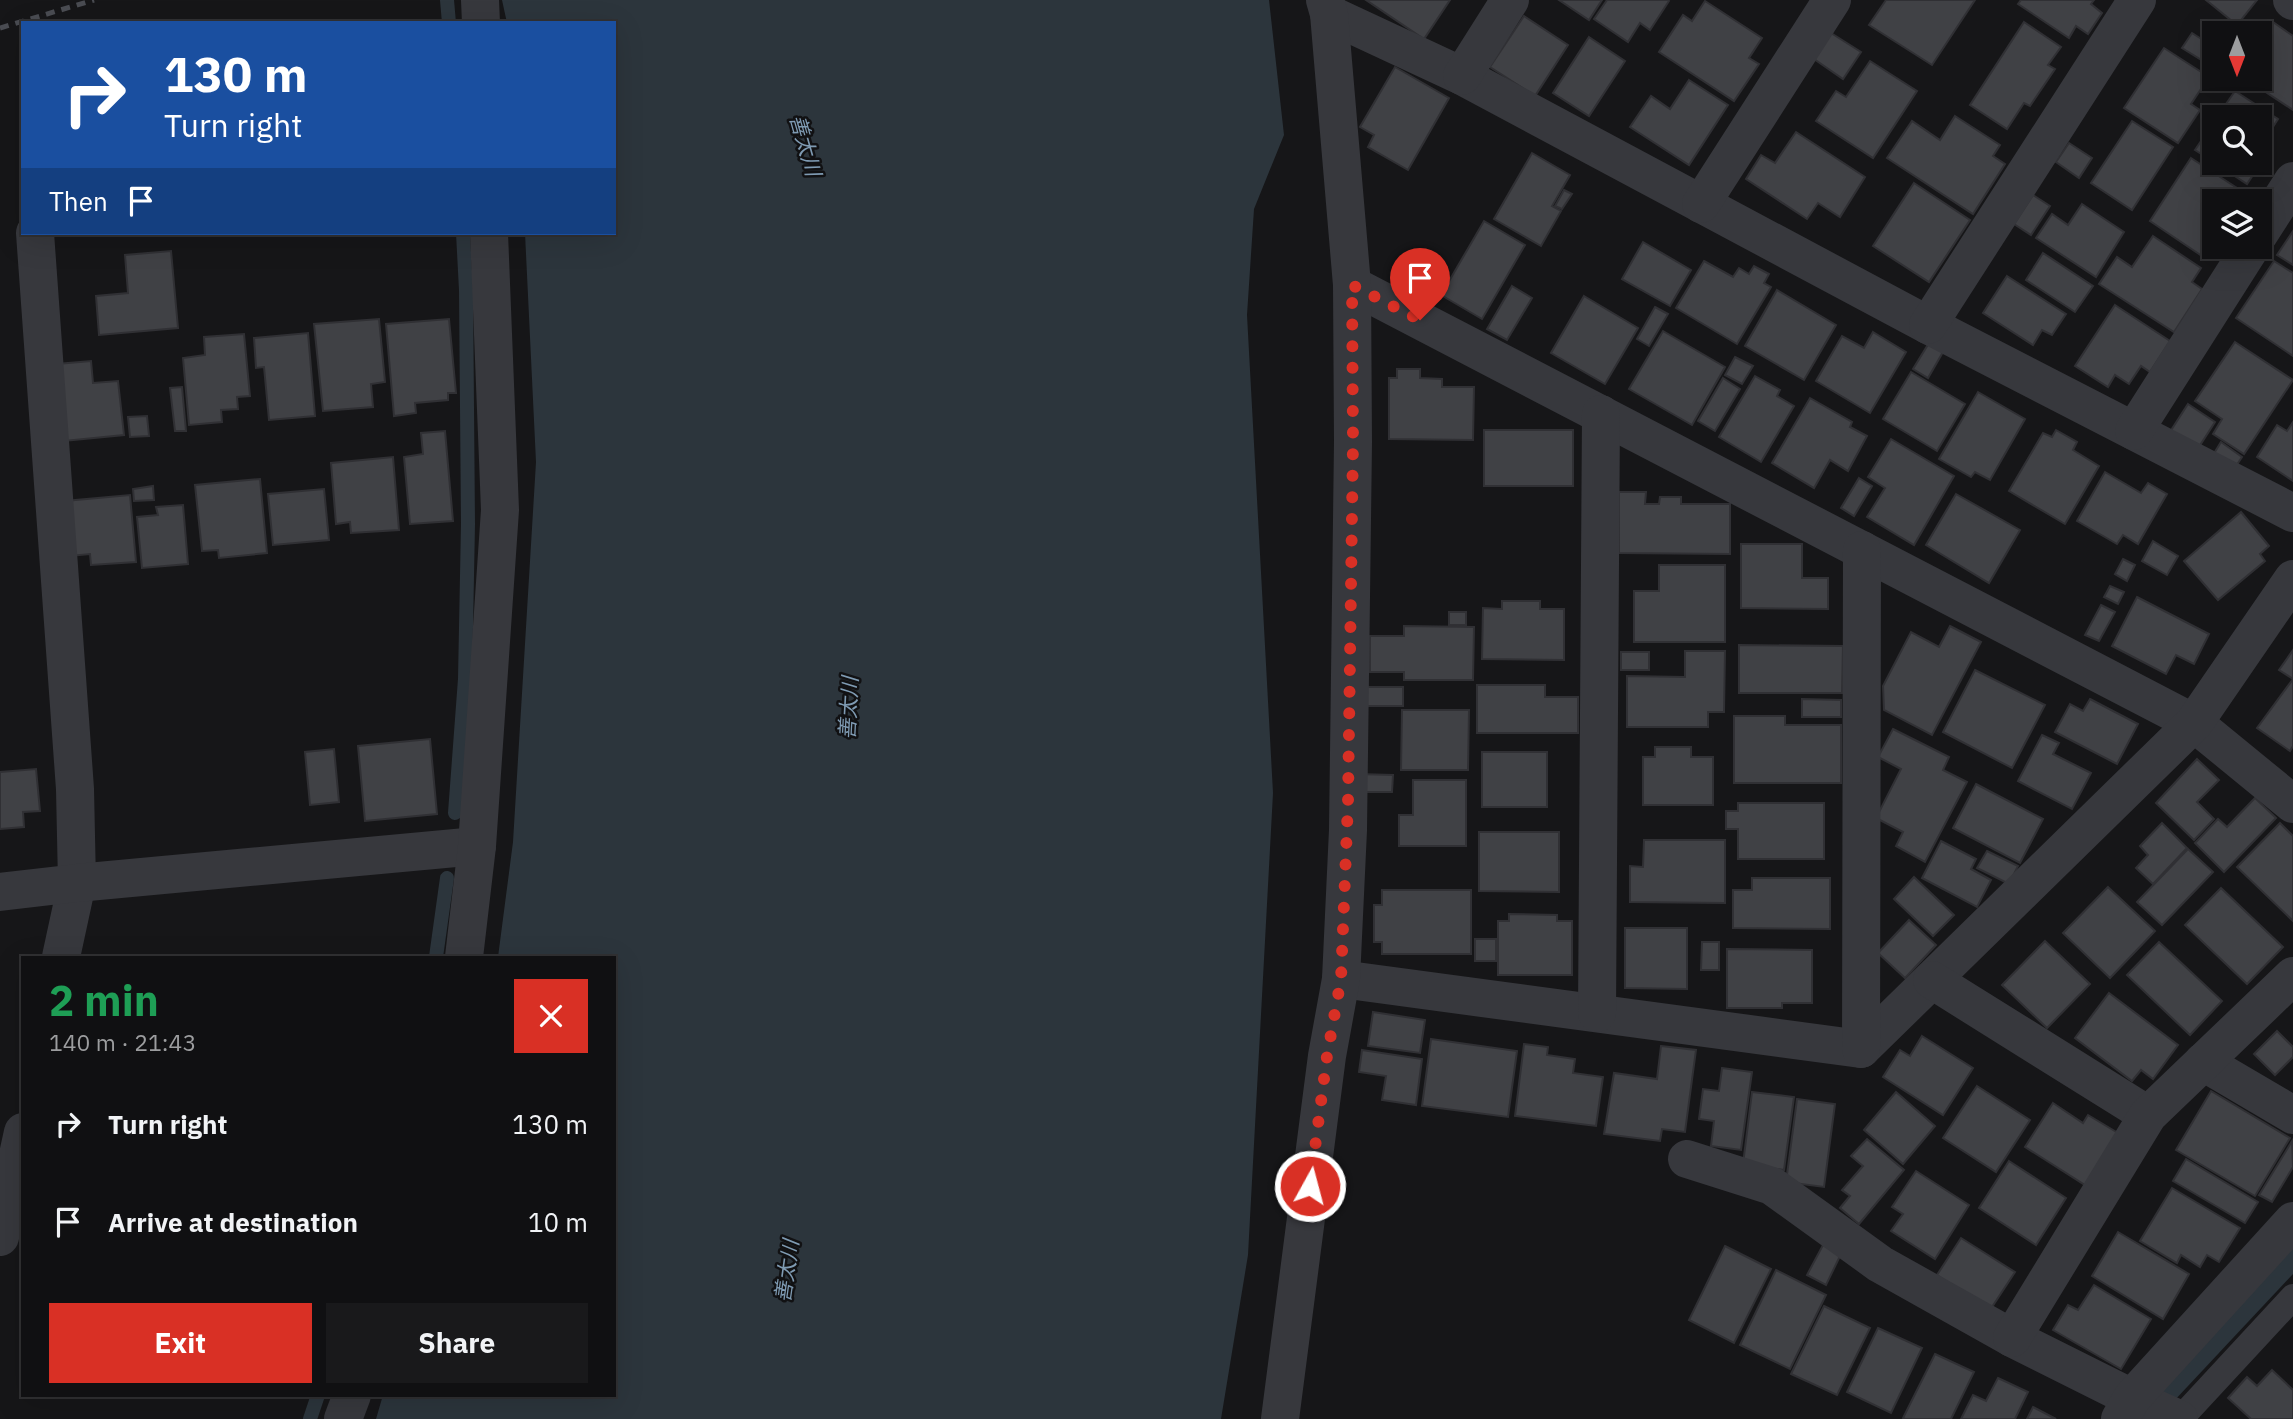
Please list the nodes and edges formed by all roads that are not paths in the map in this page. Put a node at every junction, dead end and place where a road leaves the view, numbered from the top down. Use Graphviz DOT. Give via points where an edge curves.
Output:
graph roads {
  1 [pos="480,0"];
  2 [pos="1510,0"];
  3 [pos="1832,0"];
  4 [pos="2137,0"];
  5 [pos="1327,7"];
  6 [pos="481,21"];
  7 [pos="1462,76"];
  8 [pos="2293,181"];
  9 [pos="1701,204"];
  10 [pos="2272,214"];
  11 [pos="35,235"];
  12 [pos="489,235"];
  13 [pos="2243,259"];
  14 [pos="1352,285"];
  15 [pos="1928,326"];
  16 [pos="1601,414"];
  17 [pos="2134,431"];
  18 [pos="2293,513"];
  19 [pos="1862,551"];
  20 [pos="2293,579"];
  21 [pos="2194,723"];
  22 [pos="2293,804"];
  23 [pos="477,846"];
  24 [pos="77,883"];
  25 [pos="0,892"];
  26 [pos="61,956"];
  27 [pos="464,956"];
  28 [pos="2293,976"];
  29 [pos="1341,979"];
  30 [pos="1932,980"];
  31 [pos="1597,1013"];
  32 [pos="1861,1049"];
  33 [pos="2203,1062"];
  34 [pos="2148,1115"];
  35 [pos="2293,1115"];
  36 [pos="21,1141"];
  37 [pos="1687,1159"];
  38 [pos="2293,1221"];
  39 [pos="0,1237"];
  40 [pos="2293,1297"];
  41 [pos="2012,1338"];
  42 [pos="351,1397"];
  43 [pos="2153,1412"];
  44 [pos="344,1419"];
  45 [pos="1280,1419"];
  1 -- 6 [label="street"];
  2 -- 7 [label="street"];
  3 -- 9 [label="street"];
  4 -- 15 [label="street"];
  5 -- 7 [label="street"];
  5 -- 14 [label="street"];
  7 -- 9 [label="street"];
  8 -- 10 [label="street"];
  9 -- 15 [label="street"];
  11 -- 24 [label="street" via="75,789"];
  12 -- 23 [label="street" via="500,510"];
  13 -- 17 [label="street"];
  14 -- 16 [label="street"];
  14 -- 29 [label="street" via="1348,802"];
  15 -- 17 [label="street"];
  16 -- 19 [label="street"];
  16 -- 31 [label="street"];
  17 -- 18 [label="street"];
  19 -- 21 [label="street"];
  19 -- 32 [label="street"];
  20 -- 21 [label="street"];
  21 -- 22 [label="street"];
  21 -- 30 [label="street"];
  23 -- 24 [label="street"];
  23 -- 27 [label="street"];
  24 -- 25 [label="street"];
  24 -- 26 [label="street"];
  28 -- 33 [label="street"];
  29 -- 31 [label="street"];
  29 -- 45 [label="street"];
  30 -- 32 [label="street"];
  30 -- 34 [label="street"];
  31 -- 32 [label="street"];
  33 -- 34 [label="street"];
  33 -- 35 [label="street"];
  34 -- 41 [label="street"];
  36 -- 39 [label="street"];
  37 -- 41 [label="street" via="1772,1186 1880,1264"];
  38 -- 43 [label="street"];
  40 -- 43 [label="lane"];
  41 -- 43 [label="street"];
  42 -- 44 [label="street"];
}
